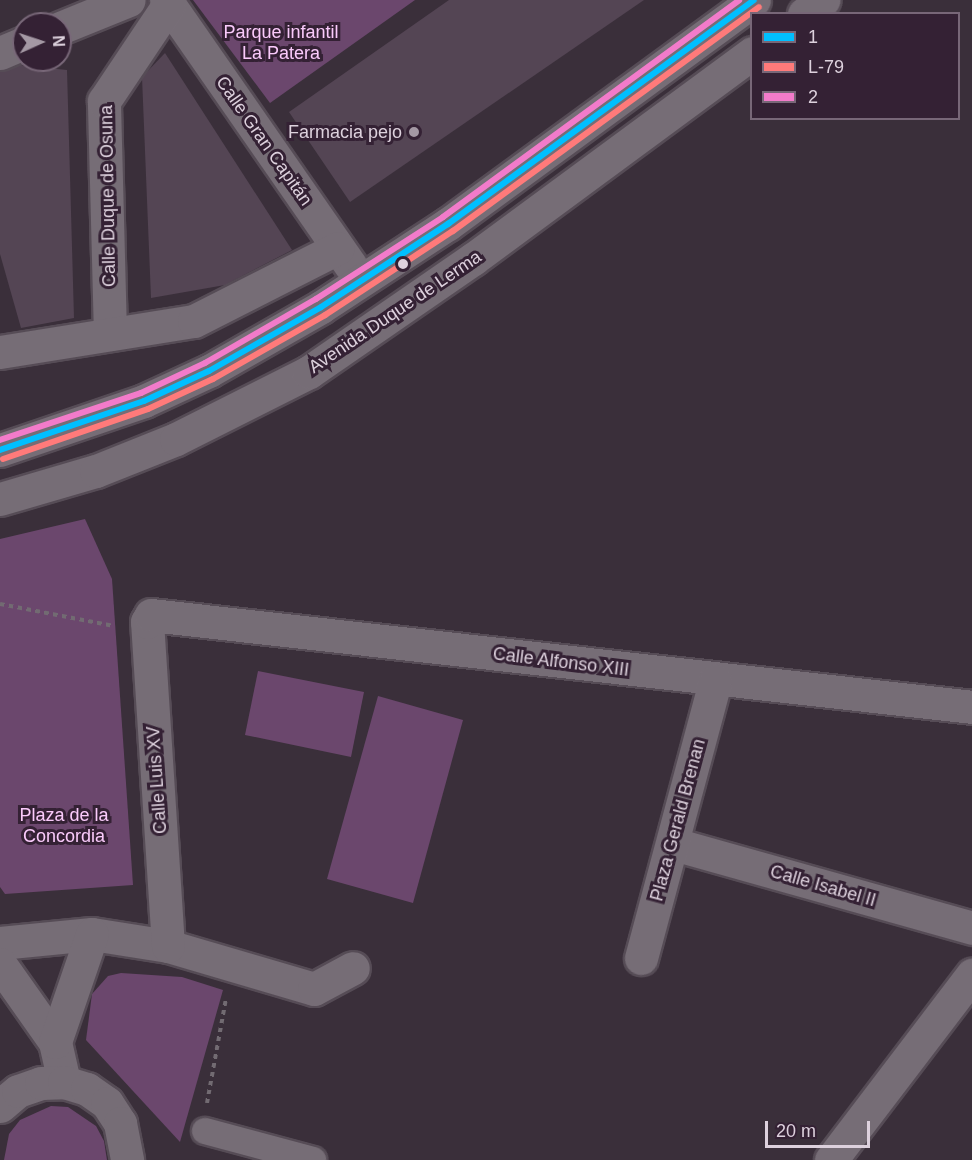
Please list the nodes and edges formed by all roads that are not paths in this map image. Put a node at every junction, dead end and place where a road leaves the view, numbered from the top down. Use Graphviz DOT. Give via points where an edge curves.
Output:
graph roads {
  1 [pos="129,0"];
  2 [pos="754,0"];
  3 [pos="823,0"];
  4 [pos="168,2"];
  5 [pos="726,11"];
  6 [pos="807,12"];
  7 [pos="72,23"];
  8 [pos="750,54"];
  9 [pos="338,248"];
  10 [pos="362,282"];
  11 [pos="110,334"];
  12 [pos="0,352"];
  13 [pos="0,450"];
  14 [pos="0,499"];
  15 [pos="151,615"];
  16 [pos="715,681"];
  17 [pos="972,707"];
  18 [pos="674,844"];
  19 [pos="972,928"];
  20 [pos="92,934"];
  21 [pos="0,943"];
  22 [pos="168,946"];
  23 [pos="641,958"];
  24 [pos="0,964"];
  25 [pos="353,968"];
  26 [pos="972,975"];
  27 [pos="55,1042"];
  28 [pos="64,1082"];
  29 [pos="0,1106"];
  30 [pos="205,1131"];
  31 [pos="127,1160"];
  32 [pos="313,1160"];
  33 [pos="831,1160"];
  1 -- 7 [label="street"];
  2 -- 5 [label="street"];
  3 -- 6 [label="street"];
  4 -- 9 [label="street, Calle Gran Capitán"];
  4 -- 11 [label="street, Calle Duque de Osuna" via="104,101"];
  5 -- 10 [label="street"];
  8 -- 14 [label="street, Avenida Duque de Lerma" via="473,260 309,372 176,439 96,471"];
  9 -- 10 [label="street, Calle Gran Capitán"];
  9 -- 11 [label="street" via="194,321"];
  10 -- 13 [label="street" via="209,371 74,428"];
  11 -- 12 [label="street"];
  15 -- 16 [label="street, Calle Alfonso XIII"];
  15 -- 22 [label="street, Calle Luis XV" via="148,635"];
  16 -- 17 [label="street, Calle Alfonso XIII"];
  16 -- 18 [label="street, Plaza Gerald Brenan"];
  18 -- 19 [label="street, Calle Isabel II"];
  18 -- 23 [label="street, Plaza Gerald Brenan"];
  20 -- 21 [label="street"];
  20 -- 22 [label="street"];
  20 -- 27 [label="street"];
  22 -- 25 [label="street" via="314,989"];
  24 -- 27 [label="street"];
  26 -- 33 [label="street"];
  27 -- 28 [label="street"];
  28 -- 29 [label="street" via="30,1087"];
  28 -- 31 [label="street" via="87,1089 107,1103 120,1123"];
  30 -- 32 [label="street"];
}
